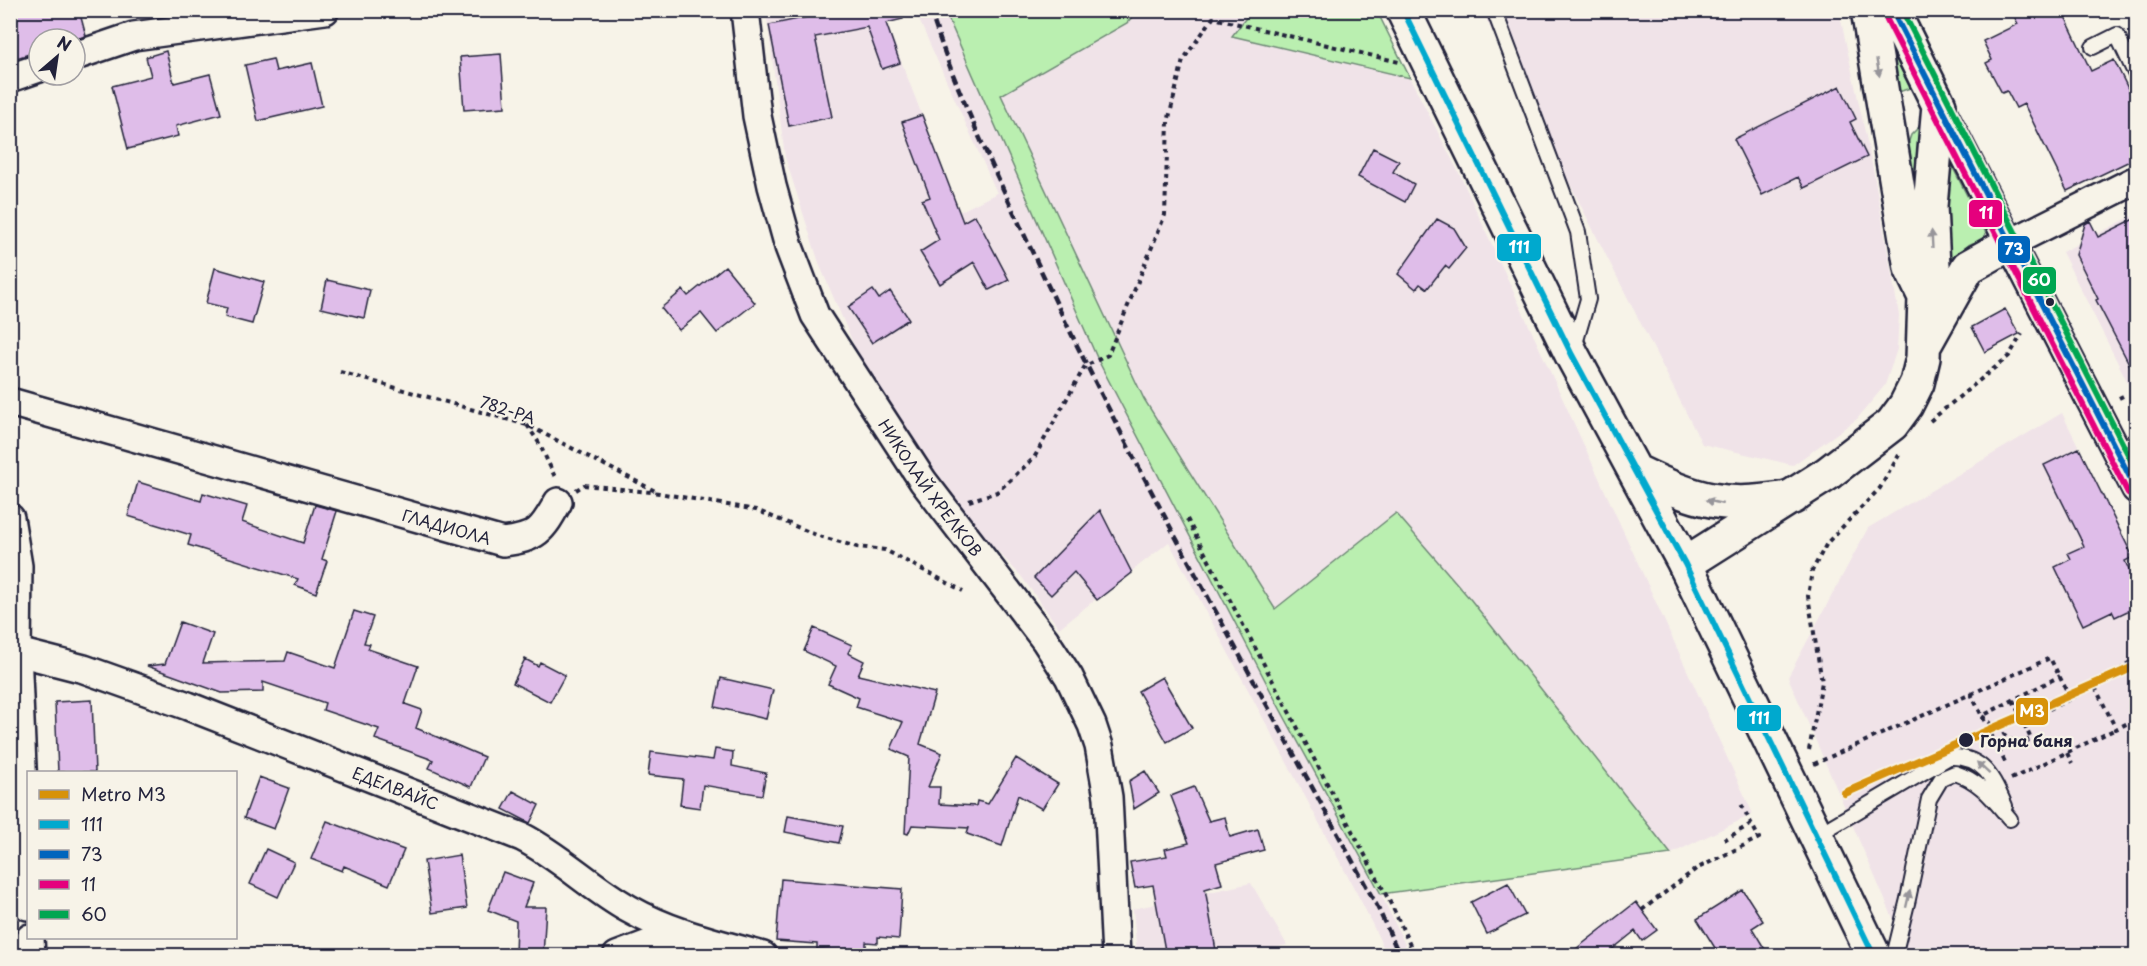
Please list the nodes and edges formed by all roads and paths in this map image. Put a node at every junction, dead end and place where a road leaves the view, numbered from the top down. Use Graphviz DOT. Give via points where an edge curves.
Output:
graph roads {
  1 [pos="325,10"];
  2 [pos="745,10"];
  3 [pos="1403,10"];
  4 [pos="1494,10"];
  5 [pos="1868,10"];
  6 [pos="1892,10"];
  7 [pos="2093,47"];
  8 [pos="87,52"];
  9 [pos="1403,63"];
  10 [pos="27,72"];
  11 [pos="2136,75"];
  12 [pos="10,78"];
  13 [pos="1939,105"];
  14 [pos="1890,131"];
  15 [pos="2136,180"];
  16 [pos="2011,243"];
  17 [pos="1925,297"];
  18 [pos="2022,334"];
  19 [pos="1925,343"];
  20 [pos="1572,355"];
  21 [pos="340,372"];
  22 [pos="2127,393"];
  23 [pos="2119,398"];
  24 [pos="10,402"];
  25 [pos="1928,423"];
  26 [pos="527,425"];
  27 [pos="2127,446"];
  28 [pos="1904,448"];
  29 [pos="1637,472"];
  30 [pos="2136,489"];
  31 [pos="659,493"];
  32 [pos="1792,497"];
  33 [pos="558,502"];
  34 [pos="965,502"];
  35 [pos="10,518"];
  36 [pos="1187,519"];
  37 [pos="1685,564"];
  38 [pos="963,591"];
  39 [pos="14,651"];
  40 [pos="2136,659"];
  41 [pos="2060,676"];
  42 [pos="2095,687"];
  43 [pos="1971,694"];
  44 [pos="2071,699"];
  45 [pos="2013,700"];
  46 [pos="2041,713"];
  47 [pos="1982,716"];
  48 [pos="2136,719"];
  49 [pos="2116,729"];
  50 [pos="1809,750"];
  51 [pos="2067,753"];
  52 [pos="2072,763"];
  53 [pos="1814,764"];
  54 [pos="2024,773"];
  55 [pos="2013,778"];
  56 [pos="1741,804"];
  57 [pos="1751,824"];
  58 [pos="1817,835"];
  59 [pos="1724,840"];
  60 [pos="27,888"];
  61 [pos="1642,910"];
  62 [pos="686,936"];
  63 [pos="30,939"];
  64 [pos="31,955"];
  65 [pos="26,956"];
  66 [pos="36,956"];
  67 [pos="617,956"];
  68 [pos="763,956"];
  69 [pos="1116,956"];
  70 [pos="1415,956"];
  71 [pos="1874,956"];
  72 [pos="1894,956"];
  1 -- 8 [label="street" via="134,36"];
  2 -- 69 [label="street, НИКОЛАЙ ХРЕЛКОВ" via="758,116 772,186 789,247 815,315 924,482 1045,640 1092,725 1108,797"];
  3 -- 20 [label="main road"];
  4 -- 20 [label="lane" via="1578,232 1588,299"];
  5 -- 14 [label="main road, one-way"];
  6 -- 13 [label="main road"];
  7 -- 11 [label="lane" via="2117,35"];
  9 -- 34 [label="path" via="1213,18 1183,60 1168,122 1165,215 1108,354 1085,366 1034,458 997,492"];
  10 -- 12 [label="street"];
  13 -- 14 [label="main road" via="1922,103 1904,108"];
  13 -- 16 [label="street"];
  17 -- 13 [label="main road, one-way" via="1934,266 1930,206"];
  14 -- 17 [label="main road" via="1911,268"];
  15 -- 16 [label="street"];
  16 -- 19 [label="main road" via="1968,267"];
  16 -- 27 [label="street"];
  17 -- 19 [label="main road"];
  18 -- 25 [label="path" via="2009,356"];
  19 -- 32 [label="main road" via="1917,382 1892,424"];
  20 -- 29 [label="main road"];
  21 -- 26 [label="path, 782-РА"];
  22 -- 23 [label="path"];
  24 -- 33 [label="street, ГЛАДИОЛА" via="503,542 526,539 543,529"];
  26 -- 31 [label="path, 782-РА"];
  26 -- 33 [label="path" via="555,474"];
  27 -- 30 [label="street"];
  28 -- 50 [label="path" via="1880,488 1827,543 1812,571 1808,596 1822,682"];
  32 -- 29 [label="main road, one-way" via="1724,504 1686,495"];
  29 -- 37 [label="main road"];
  31 -- 33 [label="path" via="584,485"];
  31 -- 38 [label="path" via="756,510 856,547 885,550"];
  32 -- 37 [label="main road"];
  35 -- 39 [label="street" via="18,566"];
  36 -- 70 [label="path"];
  37 -- 58 [label="main road"];
  39 -- 60 [label="street"];
  39 -- 62 [label="street, ЕДЕЛВАЙС" via="84,669 188,706 522,837 629,909"];
  40 -- 42 [label="path"];
  41 -- 43 [label="path" via="2050,658"];
  41 -- 44 [label="path"];
  41 -- 45 [label="path"];
  42 -- 44 [label="path"];
  42 -- 49 [label="path"];
  43 -- 47 [label="path"];
  43 -- 53 [label="path"];
  44 -- 46 [label="path"];
  45 -- 47 [label="path"];
  45 -- 47 [label="path" via="2031,739 2016,745"];
  47 -- 55 [label="path"];
  48 -- 49 [label="path"];
  49 -- 51 [label="path"];
  51 -- 52 [label="path"];
  51 -- 54 [label="path"];
  56 -- 57 [label="path"];
  57 -- 59 [label="path"];
  57 -- 61 [label="path" via="1759,838 1696,868"];
  58 -- 71 [label="main road"];
  72 -- 58 [label="lane, one-way" via="1929,799 1941,779 1955,773 1984,788 2010,819 1990,774 1971,758 1949,756"];
  62 -- 67 [label="street" via="662,939"];
  62 -- 68 [label="street, ЕДЕЛВАЙС"];
  63 -- 64 [label="street"];
  64 -- 65 [label="street"];
  64 -- 66 [label="street"];
}
